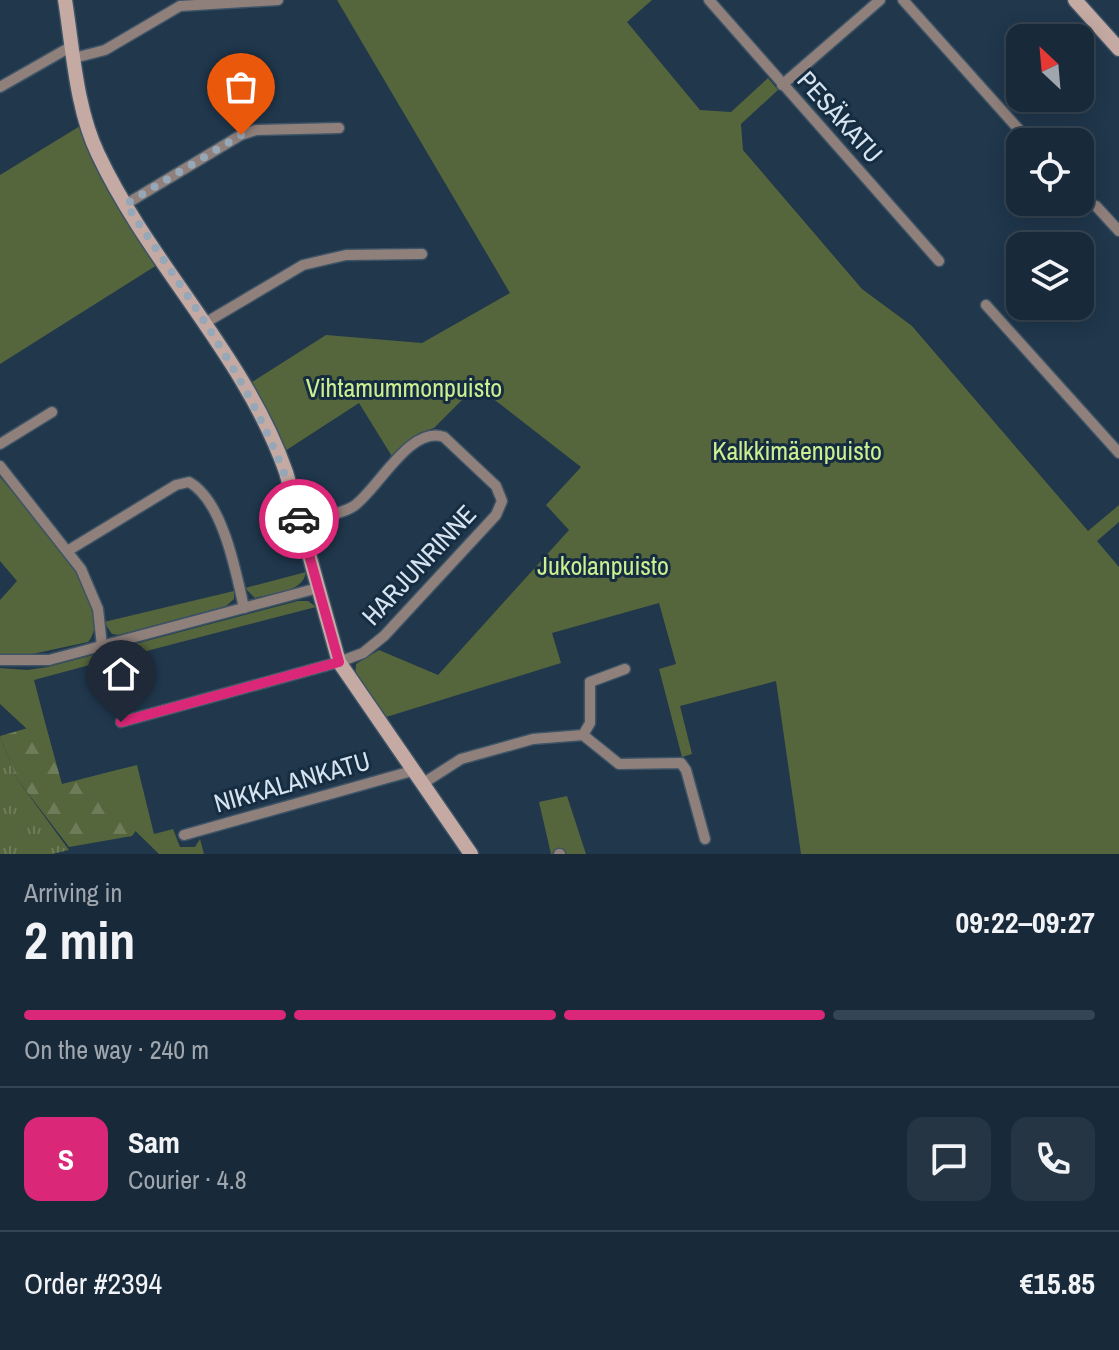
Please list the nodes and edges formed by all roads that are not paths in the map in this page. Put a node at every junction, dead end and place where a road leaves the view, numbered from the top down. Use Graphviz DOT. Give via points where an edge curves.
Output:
graph roads {
  1 [pos="65,0"];
  2 [pos="278,0"];
  3 [pos="709,0"];
  4 [pos="880,0"];
  5 [pos="903,0"];
  6 [pos="1075,0"];
  7 [pos="1119,49"];
  8 [pos="73,52"];
  9 [pos="782,85"];
  10 [pos="0,87"];
  11 [pos="339,128"];
  12 [pos="1017,128"];
  13 [pos="126,204"];
  14 [pos="1096,206"];
  15 [pos="1119,231"];
  16 [pos="422,254"];
  17 [pos="939,261"];
  18 [pos="986,305"];
  19 [pos="205,323"];
  20 [pos="52,412"];
  21 [pos="0,444"];
  22 [pos="1119,453"];
  23 [pos="0,466"];
  24 [pos="300,522"];
  25 [pos="69,550"];
  26 [pos="318,588"];
  27 [pos="244,608"];
  28 [pos="102,646"];
  29 [pos="0,660"];
  30 [pos="339,662"];
  31 [pos="625,669"];
  32 [pos="121,722"];
  33 [pos="583,735"];
  34 [pos="412,771"];
  35 [pos="422,784"];
  36 [pos="184,835"];
  37 [pos="705,839"];
  38 [pos="471,854"];
  1 -- 8 [label="street"];
  2 -- 8 [label="street" via="180,6 105,50"];
  3 -- 9 [label="street, PESÄKATU"];
  4 -- 9 [label="street"];
  5 -- 12 [label="street"];
  6 -- 7 [label="street"];
  8 -- 10 [label="street"];
  8 -- 13 [label="street" via="91,137"];
  9 -- 17 [label="street, PESÄKATU"];
  11 -- 13 [label="street" via="241,135"];
  13 -- 19 [label="street"];
  14 -- 15 [label="street"];
  16 -- 19 [label="street" via="346,255 303,265"];
  18 -- 22 [label="street"];
  19 -- 24 [label="street" via="275,443"];
  20 -- 21 [label="street"];
  23 -- 25 [label="street"];
  24 -- 26 [label="street"];
  24 -- 30 [label="street, HARJUNRINNE" via="355,505 427,435 444,437 501,496 496,515 384,636 363,653"];
  25 -- 27 [label="street" via="189,482 220,525"];
  25 -- 28 [label="street" via="95,600"];
  26 -- 27 [label="street"];
  26 -- 30 [label="street"];
  27 -- 28 [label="street"];
  28 -- 29 [label="street" via="49,660"];
  30 -- 32 [label="street"];
  30 -- 34 [label="street"];
  31 -- 33 [label="street" via="590,682 590,723"];
  33 -- 35 [label="street" via="533,739 461,759"];
  33 -- 37 [label="street" via="619,764 681,763"];
  34 -- 35 [label="street"];
  34 -- 36 [label="street, NIKKALANKATU"];
  35 -- 38 [label="street"];
}
